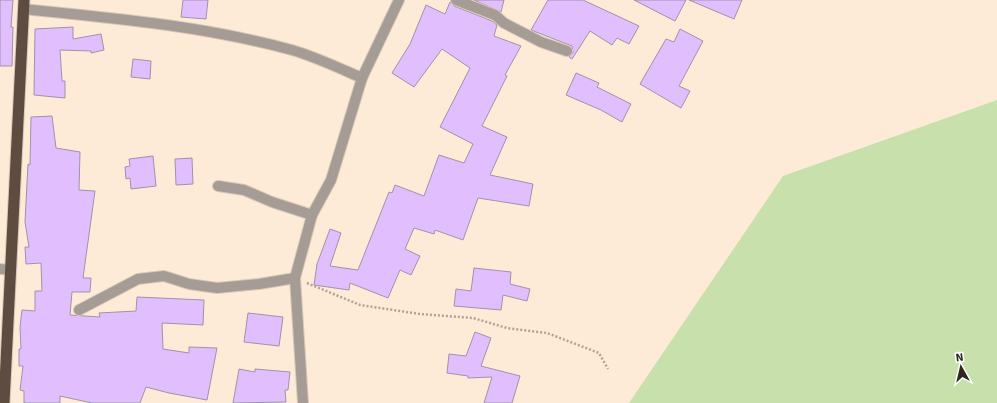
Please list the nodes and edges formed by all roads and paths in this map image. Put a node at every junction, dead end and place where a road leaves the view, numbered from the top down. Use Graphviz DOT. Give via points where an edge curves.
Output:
graph roads {
  1 [pos="399,0"];
  2 [pos="456,0"];
  3 [pos="24,5"];
  4 [pos="567,51"];
  5 [pos="362,78"];
  6 [pos="218,186"];
  7 [pos="312,215"];
  8 [pos="5,270"];
  9 [pos="295,278"];
  10 [pos="79,310"];
  11 [pos="608,369"];
  12 [pos="4,403"];
  13 [pos="303,403"];
  1 -- 5 [label="street"];
  2 -- 4 [label="street" via="495,15 504,23 541,42"];
  3 -- 5 [label="street" via="146,22 248,40 292,50"];
  3 -- 8 [label="highway"];
  5 -- 7 [label="street" via="331,180"];
  6 -- 7 [label="street" via="244,190"];
  7 -- 9 [label="street"];
  8 -- 12 [label="highway"];
  9 -- 10 [label="street" via="217,288 189,284 164,276 138,279"];
  9 -- 11 [label="path" via="360,305 420,314 473,318 507,328 547,334 599,353"];
  9 -- 13 [label="street"];
}
